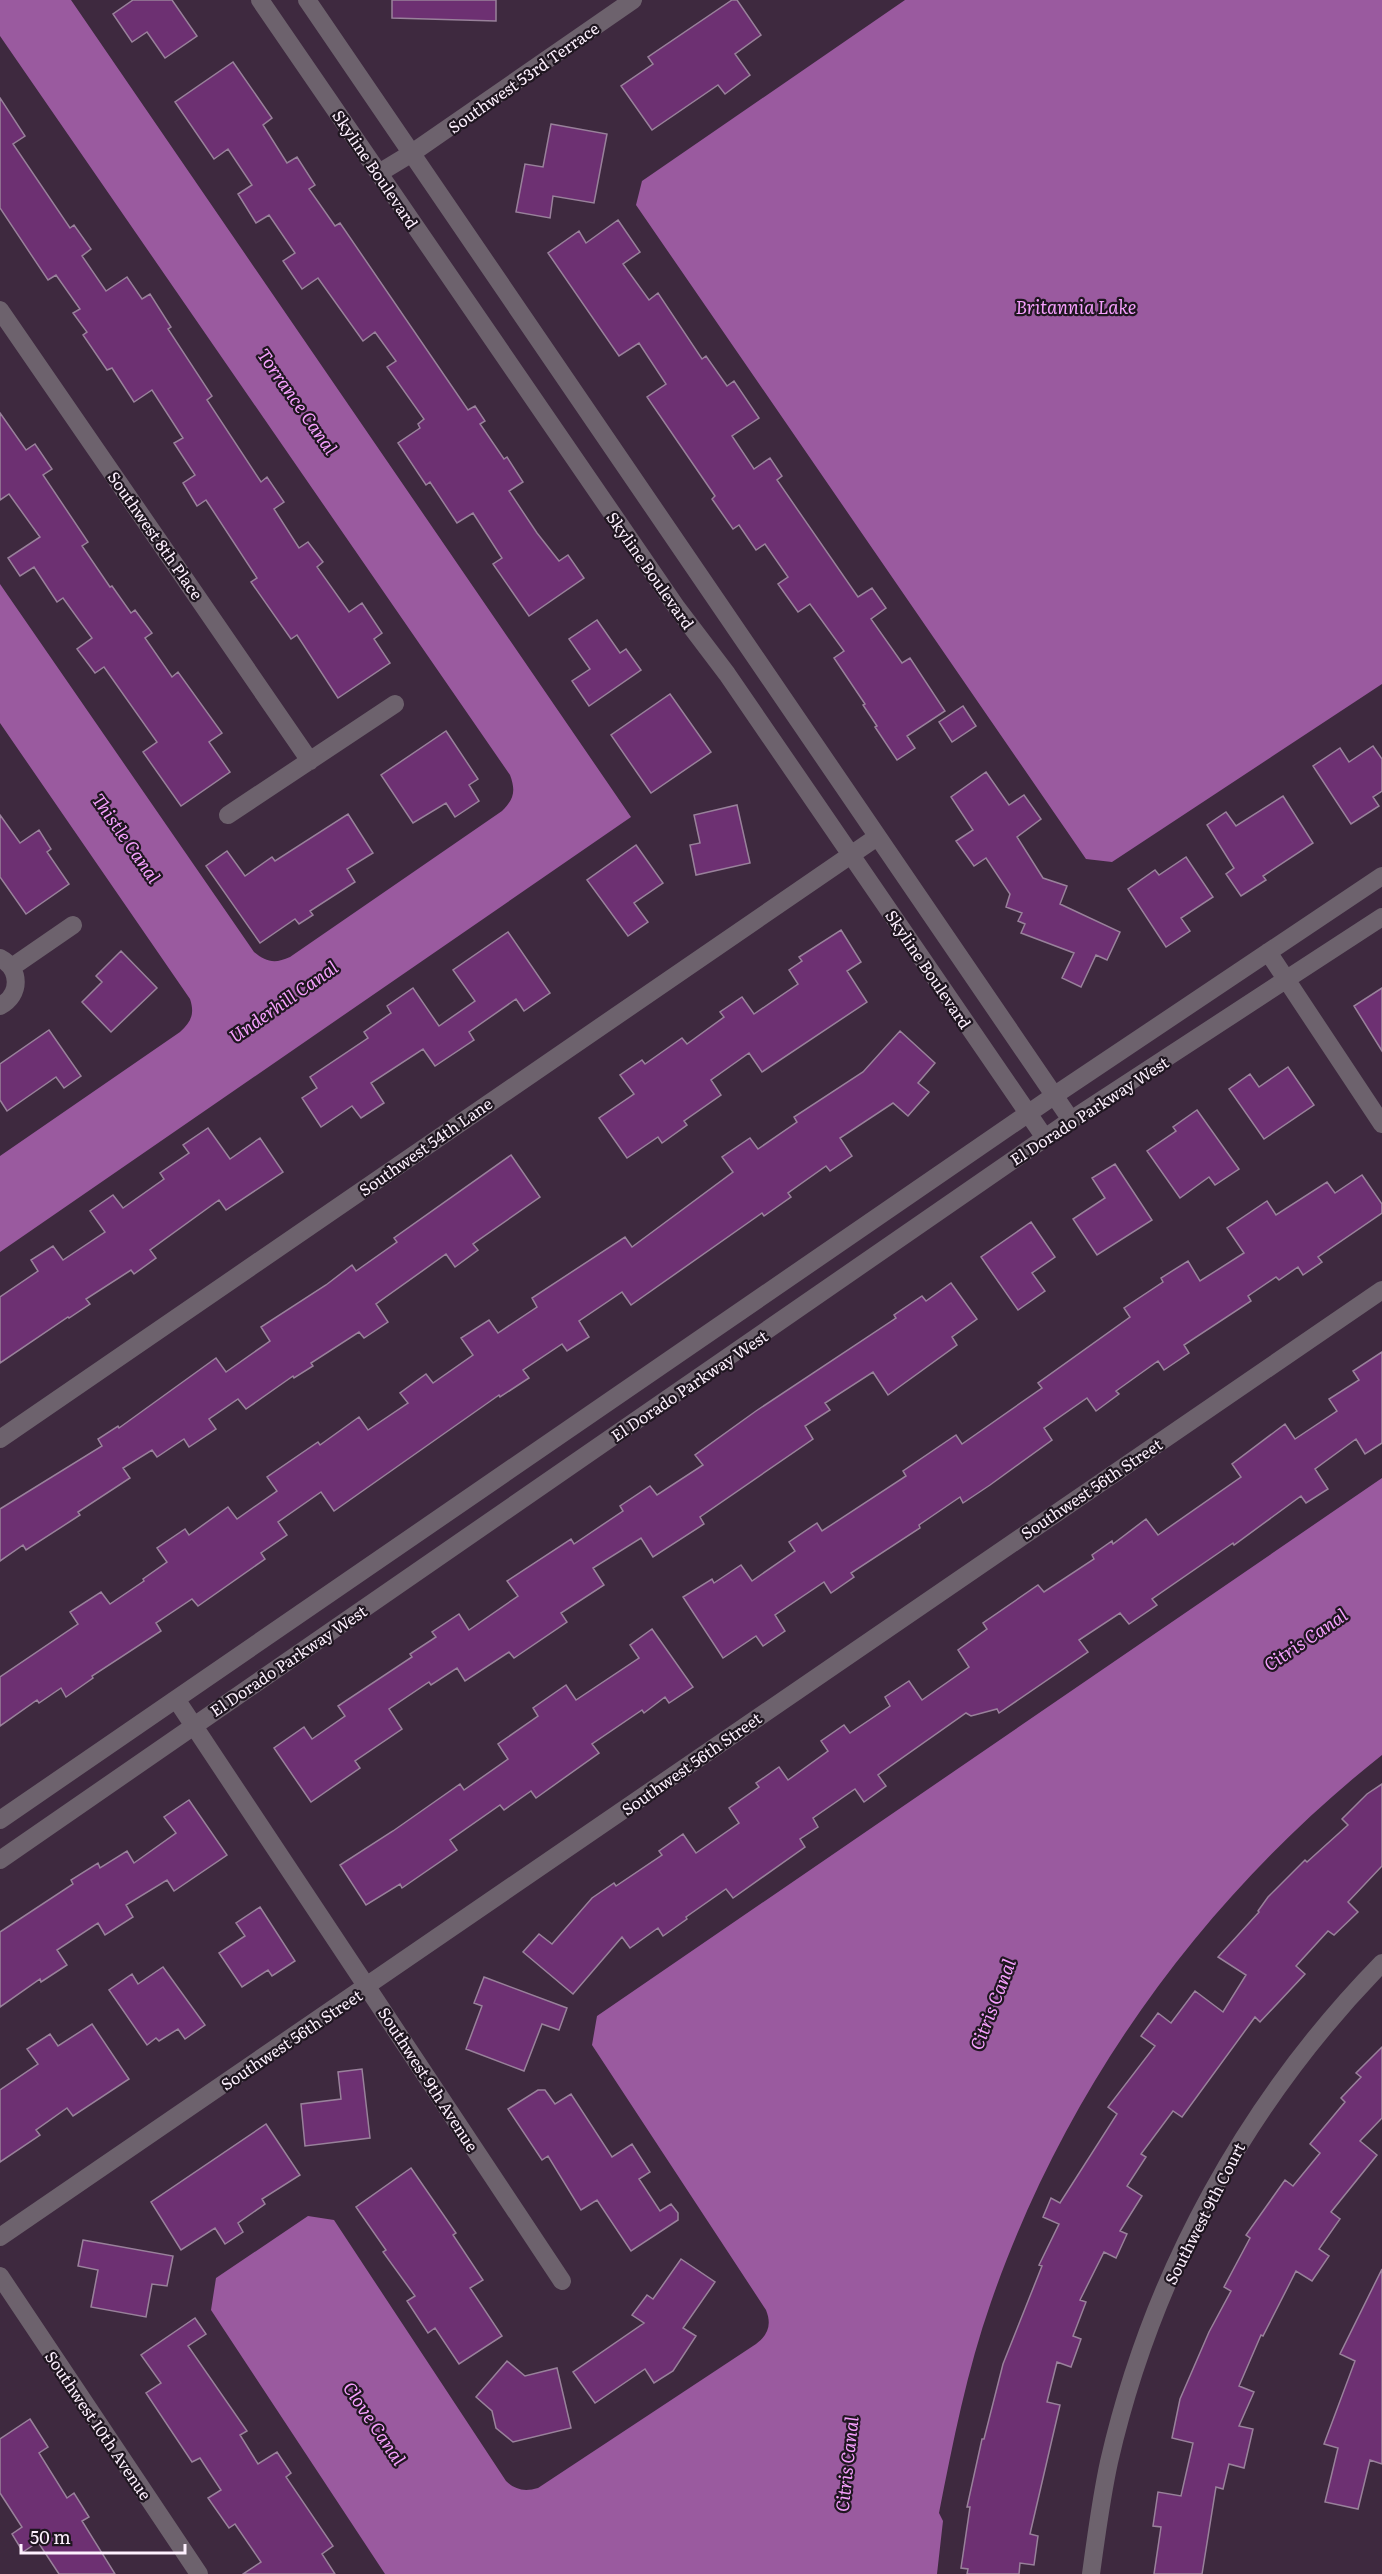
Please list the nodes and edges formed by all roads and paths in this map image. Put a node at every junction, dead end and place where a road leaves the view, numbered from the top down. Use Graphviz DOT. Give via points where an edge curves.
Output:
graph roads {
  1 [pos="260,0"];
  2 [pos="307,0"];
  3 [pos="633,0"];
  4 [pos="412,153"];
  5 [pos="379,173"];
  6 [pos="0,310"];
  7 [pos="395,704"];
  8 [pos="310,761"];
  9 [pos="228,815"];
  10 [pos="877,837"];
  11 [pos="851,855"];
  12 [pos="1382,876"];
  13 [pos="1382,917"];
  14 [pos="73,925"];
  15 [pos="1268,952"];
  16 [pos="6,962"];
  17 [pos="1287,979"];
  18 [pos="0,1006"];
  19 [pos="1055,1095"];
  20 [pos="1027,1115"];
  21 [pos="1071,1120"];
  22 [pos="1382,1124"];
  23 [pos="1044,1138"];
  24 [pos="1382,1290"];
  25 [pos="0,1439"];
  26 [pos="176,1699"];
  27 [pos="193,1724"];
  28 [pos="0,1820"];
  29 [pos="0,1860"];
  30 [pos="1382,1963"];
  31 [pos="368,1986"];
  32 [pos="0,2237"];
  33 [pos="0,2276"];
  34 [pos="562,2281"];
  35 [pos="198,2574"];
  36 [pos="1091,2574"];
  1 -- 5 [label="street, Skyline Boulevard"];
  2 -- 4 [label="street, Skyline Boulevard"];
  3 -- 4 [label="street, Southwest 53rd Terrace"];
  4 -- 5 [label="street, Southwest 53rd Terrace"];
  4 -- 10 [label="street, Skyline Boulevard"];
  5 -- 11 [label="street, Skyline Boulevard"];
  6 -- 8 [label="street, Southwest 8th Place"];
  7 -- 8 [label="street"];
  8 -- 9 [label="street"];
  10 -- 11 [label="street, Southwest 54th Lane"];
  10 -- 19 [label="street, Skyline Boulevard"];
  11 -- 20 [label="street, Skyline Boulevard"];
  11 -- 25 [label="street, Southwest 54th Lane"];
  12 -- 15 [label="street, El Dorado Parkway West"];
  13 -- 17 [label="street, El Dorado Parkway West"];
  14 -- 16 [label="street"];
  15 -- 17 [label="street"];
  15 -- 19 [label="street, El Dorado Parkway West"];
  16 -- 18 [label="street" via="17,984 9,1000"];
  17 -- 21 [label="street, El Dorado Parkway West"];
  17 -- 22 [label="street"];
  19 -- 20 [label="street, El Dorado Parkway West"];
  19 -- 21 [label="street, Skyline Boulevard"];
  20 -- 23 [label="street, Skyline Boulevard"];
  20 -- 26 [label="street, El Dorado Parkway West"];
  21 -- 23 [label="street, El Dorado Parkway West"];
  23 -- 27 [label="street, El Dorado Parkway West"];
  24 -- 31 [label="street, Southwest 56th Street"];
  26 -- 27 [label="street, Southwest 9th Avenue"];
  26 -- 28 [label="street, El Dorado Parkway West"];
  27 -- 29 [label="street, El Dorado Parkway West"];
  27 -- 31 [label="street, Southwest 9th Avenue"];
  30 -- 36 [label="street, Southwest 9th Court" via="1298,2058 1238,2145 1188,2237 1163,2291 1127,2395 1109,2463"];
  31 -- 32 [label="street, Southwest 56th Street"];
  31 -- 34 [label="street, Southwest 9th Avenue"];
  33 -- 35 [label="street, Southwest 10th Avenue"];
}
